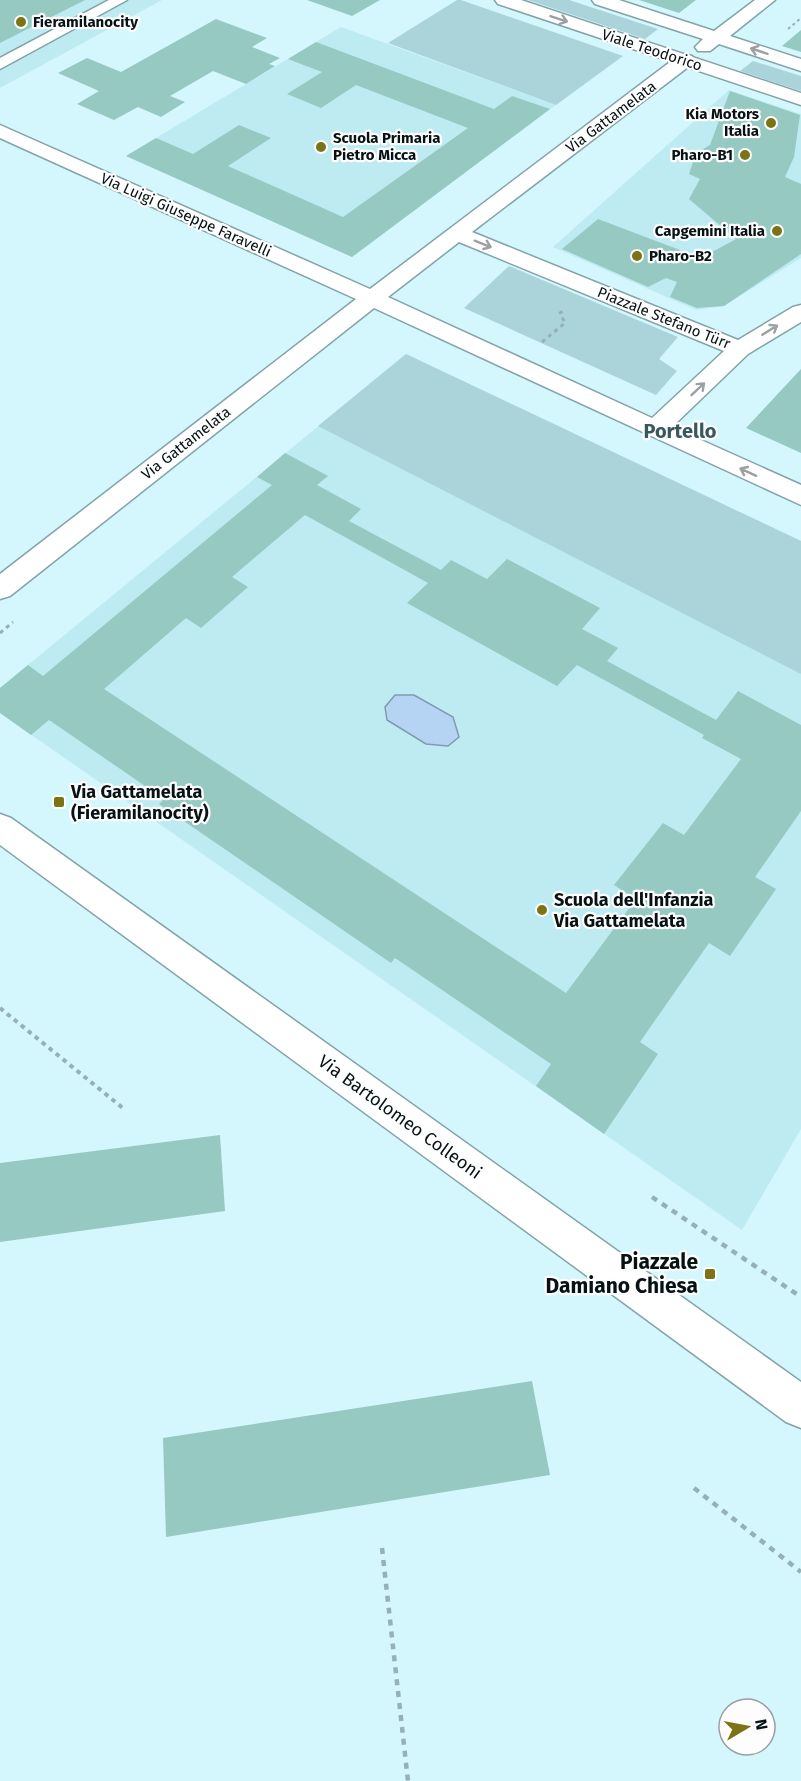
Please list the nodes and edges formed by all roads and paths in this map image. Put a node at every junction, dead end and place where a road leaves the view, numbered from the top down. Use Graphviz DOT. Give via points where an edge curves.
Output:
graph roads {
  1 [pos="120,0"];
  2 [pos="504,0"];
  3 [pos="601,0"];
  4 [pos="766,0"];
  5 [pos="801,18"];
  6 [pos="788,28"];
  7 [pos="717,38"];
  8 [pos="685,60"];
  9 [pos="0,64"];
  10 [pos="801,65"];
  11 [pos="801,99"];
  12 [pos="0,131"];
  13 [pos="457,234"];
  14 [pos="589,288"];
  15 [pos="372,298"];
  16 [pos="801,312"];
  17 [pos="536,347"];
  18 [pos="740,349"];
  19 [pos="655,429"];
  20 [pos="801,496"];
  21 [pos="0,588"];
  22 [pos="0,827"];
  23 [pos="0,1008"];
  24 [pos="124,1109"];
  25 [pos="652,1197"];
  26 [pos="801,1297"];
  27 [pos="801,1407"];
  28 [pos="694,1488"];
  29 [pos="382,1548"];
  30 [pos="801,1572"];
  31 [pos="408,1781"];
  1 -- 9 [label="lane"];
  2 -- 8 [label="street, Viale Teodorico, one-way"];
  3 -- 7 [label="street, Viale Teodorico"];
  4 -- 7 [label="street, Via Gattamelata"];
  5 -- 6 [label="path"];
  7 -- 8 [label="street, Via Gattamelata"];
  10 -- 7 [label="street, Viale Teodorico, one-way"];
  8 -- 11 [label="street, Viale Teodorico"];
  8 -- 13 [label="street, Via Gattamelata"];
  12 -- 15 [label="street, Via Luigi Giuseppe Faravelli"];
  13 -- 14 [label="street, Piazzale Stefano Türr, one-way"];
  13 -- 15 [label="street"];
  14 -- 17 [label="path" via="560,314 565,323"];
  14 -- 18 [label="street, Piazzale Stefano Türr"];
  15 -- 19 [label="street"];
  15 -- 21 [label="street, Via Gattamelata"];
  18 -- 16 [label="street, one-way"];
  19 -- 18 [label="street, Piazzale Stefano Türr, one-way"];
  20 -- 19 [label="street, one-way"];
  22 -- 27 [label="street, Via Bartolomeo Colleoni"];
  23 -- 24 [label="path"];
  25 -- 26 [label="path"];
  28 -- 30 [label="path"];
  29 -- 31 [label="path"];
}
